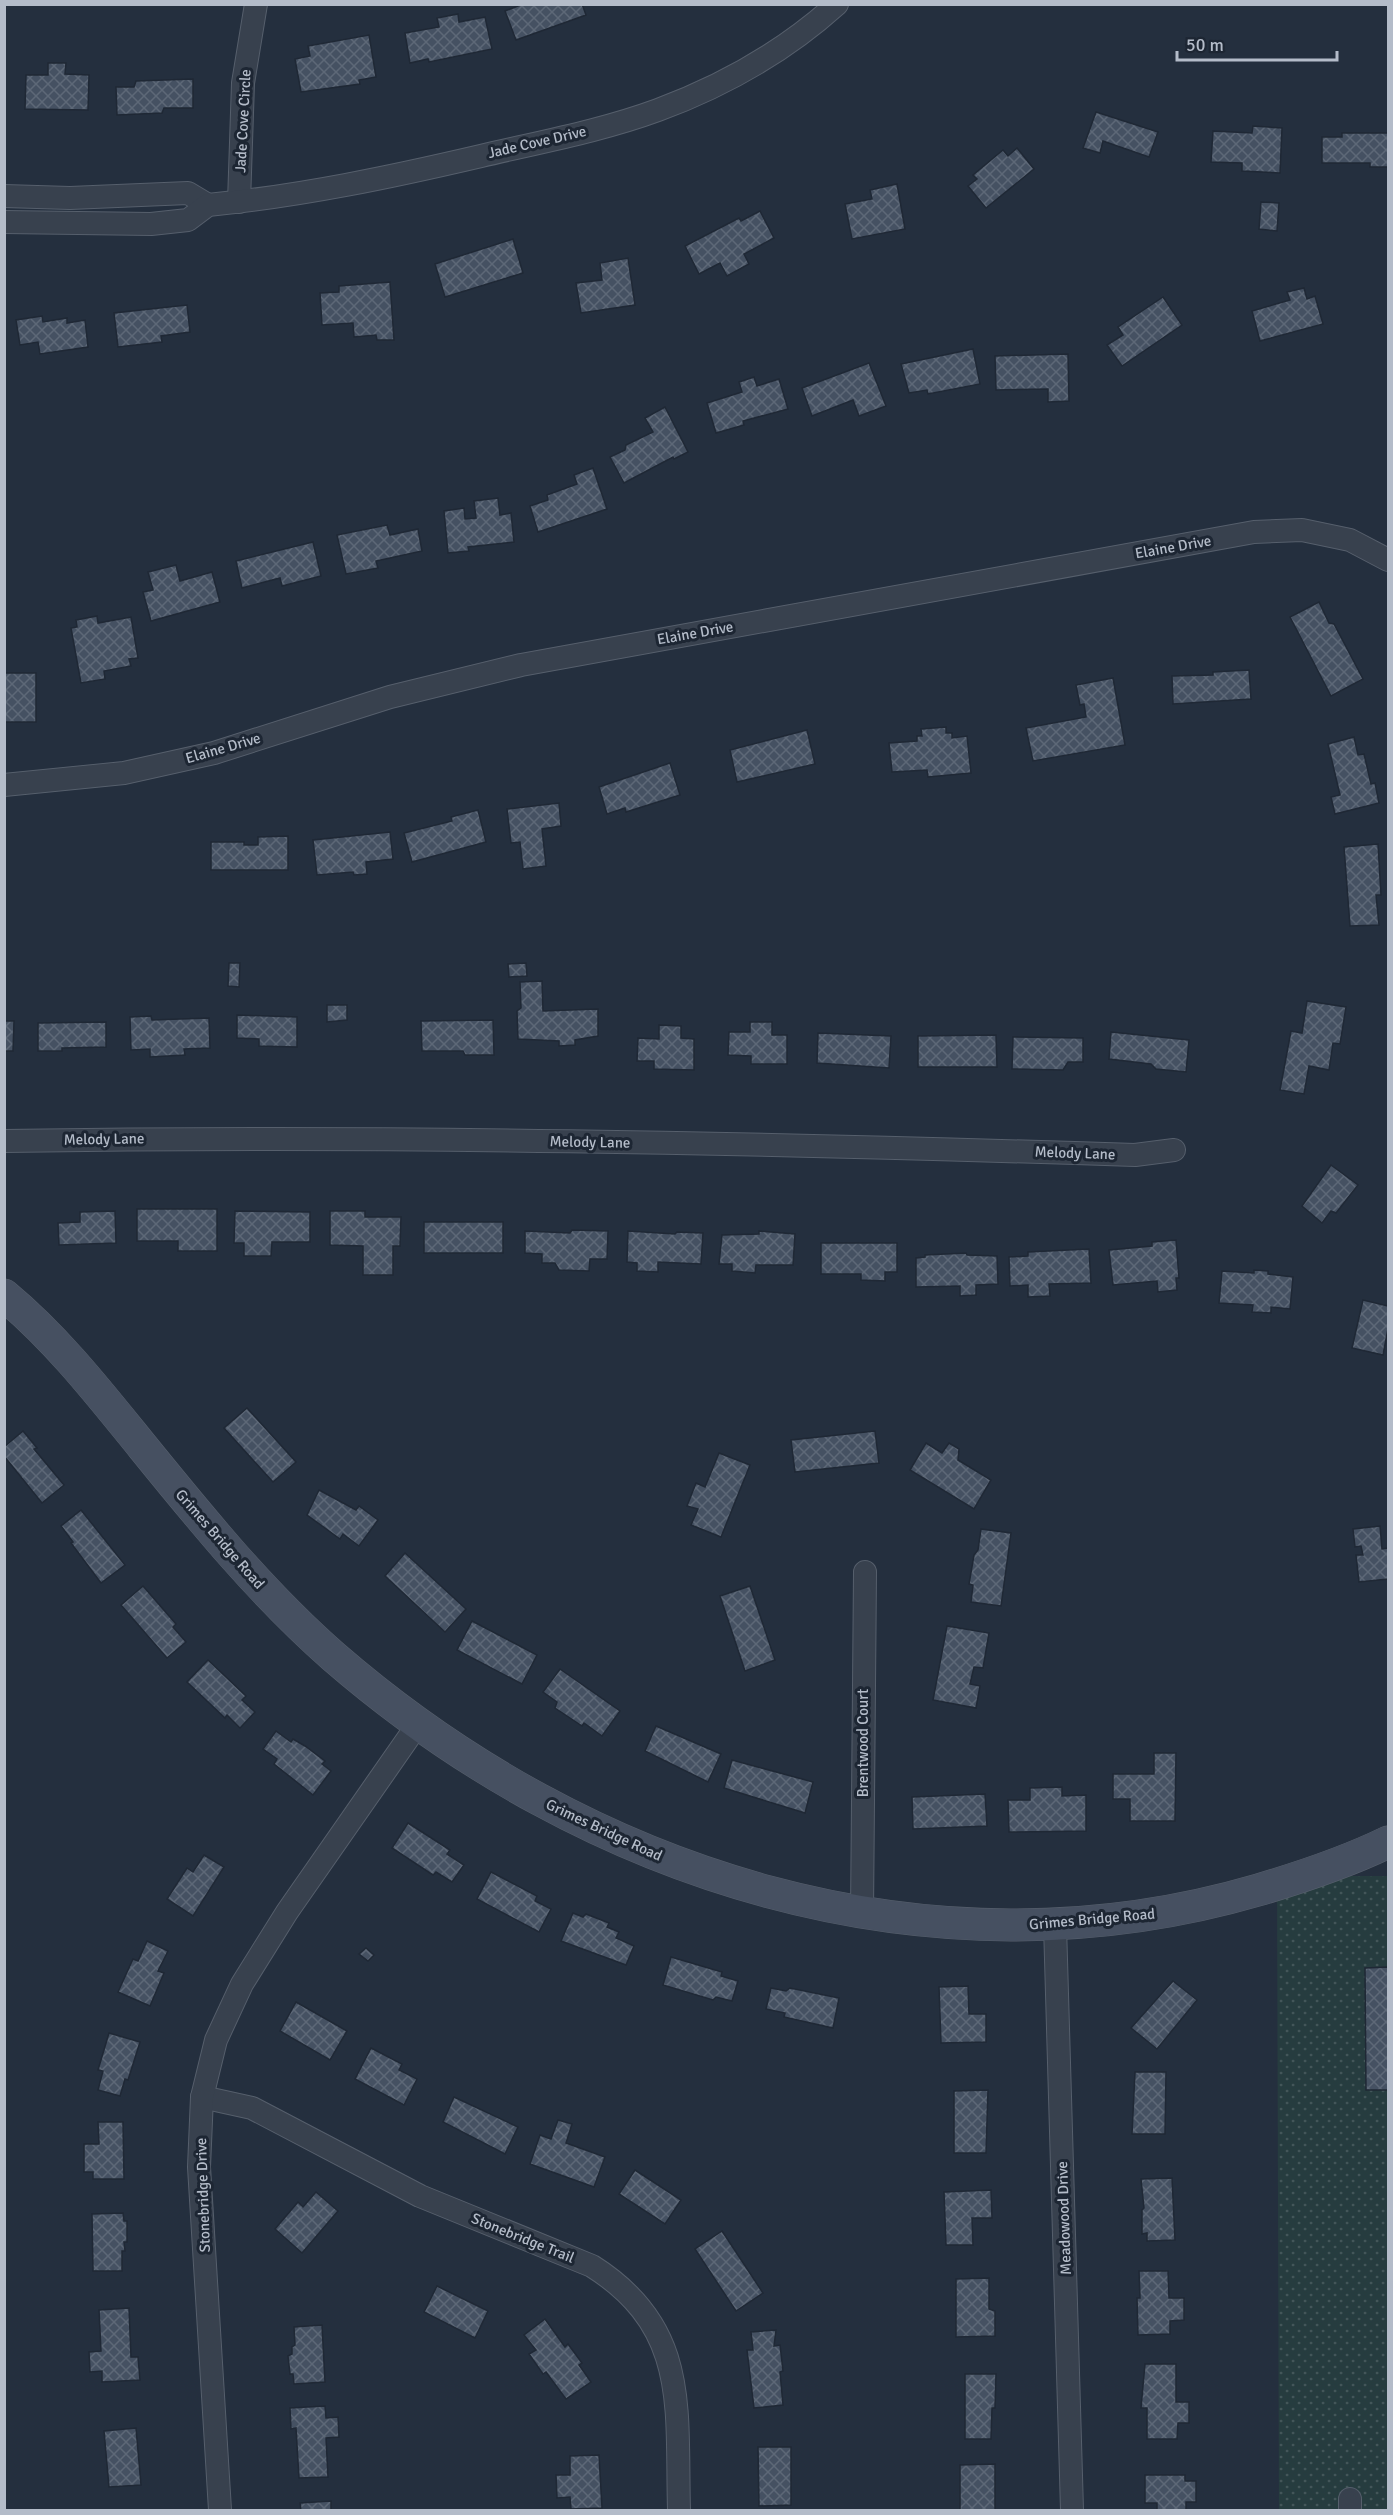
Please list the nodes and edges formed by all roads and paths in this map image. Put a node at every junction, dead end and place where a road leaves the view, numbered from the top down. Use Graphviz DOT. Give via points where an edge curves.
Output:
graph roads {
  1 [pos="256,4"];
  2 [pos="837,4"];
  3 [pos="5,196"];
  4 [pos="94,197"];
  5 [pos="239,202"];
  6 [pos="4,203"];
  7 [pos="208,205"];
  8 [pos="4,222"];
  9 [pos="94,223"];
  10 [pos="1389,560"];
  11 [pos="4,785"];
  12 [pos="4,1141"];
  13 [pos="1174,1150"];
  14 [pos="4,1295"];
  15 [pos="865,1572"];
  16 [pos="418,1724"];
  17 [pos="1389,1842"];
  18 [pos="862,1914"];
  19 [pos="1055,1925"];
  20 [pos="202,2097"];
  21 [pos="220,2511"];
  22 [pos="679,2511"];
  23 [pos="1072,2511"];
  1 -- 5 [label="street, Jade Cove Circle" via="243,83"];
  2 -- 5 [label="street, Jade Cove Drive" via="767,57 709,90 656,111 371,182"];
  3 -- 4 [label="street, Jade Cove Drive"];
  3 -- 6 [label="street"];
  4 -- 7 [label="street, Jade Cove Drive" via="188,193"];
  4 -- 9 [label="street"];
  5 -- 7 [label="street, Jade Cove Drive"];
  7 -- 9 [label="street, Jade Cove Drive" via="188,220"];
  8 -- 9 [label="street, Jade Cove Drive"];
  10 -- 11 [label="street, Elaine Drive" via="1350,540 1302,530 1254,532 521,665 390,697 214,753 124,773"];
  12 -- 13 [label="street, Melody Lane" via="424,1139 1134,1155"];
  14 -- 16 [label="street, Grimes Bridge Road" via="78,1367 258,1583 333,1656"];
  15 -- 18 [label="street, Brentwood Court"];
  16 -- 18 [label="street, Grimes Bridge Road" via="527,1794 644,1851 737,1884"];
  16 -- 20 [label="street, Stonebridge Drive" via="287,1912 242,1984 216,2040"];
  17 -- 19 [label="street, Grimes Bridge Road" via="1296,1879 1221,1901 1145,1916"];
  18 -- 19 [label="street, Grimes Bridge Road" via="960,1925"];
  19 -- 23 [label="street, Meadowood Drive"];
  20 -- 21 [label="street, Stonebridge Drive" via="199,2167"];
  20 -- 22 [label="street, Stonebridge Trail" via="252,2108 420,2196 592,2266 613,2279 649,2316 672,2371"];
}
